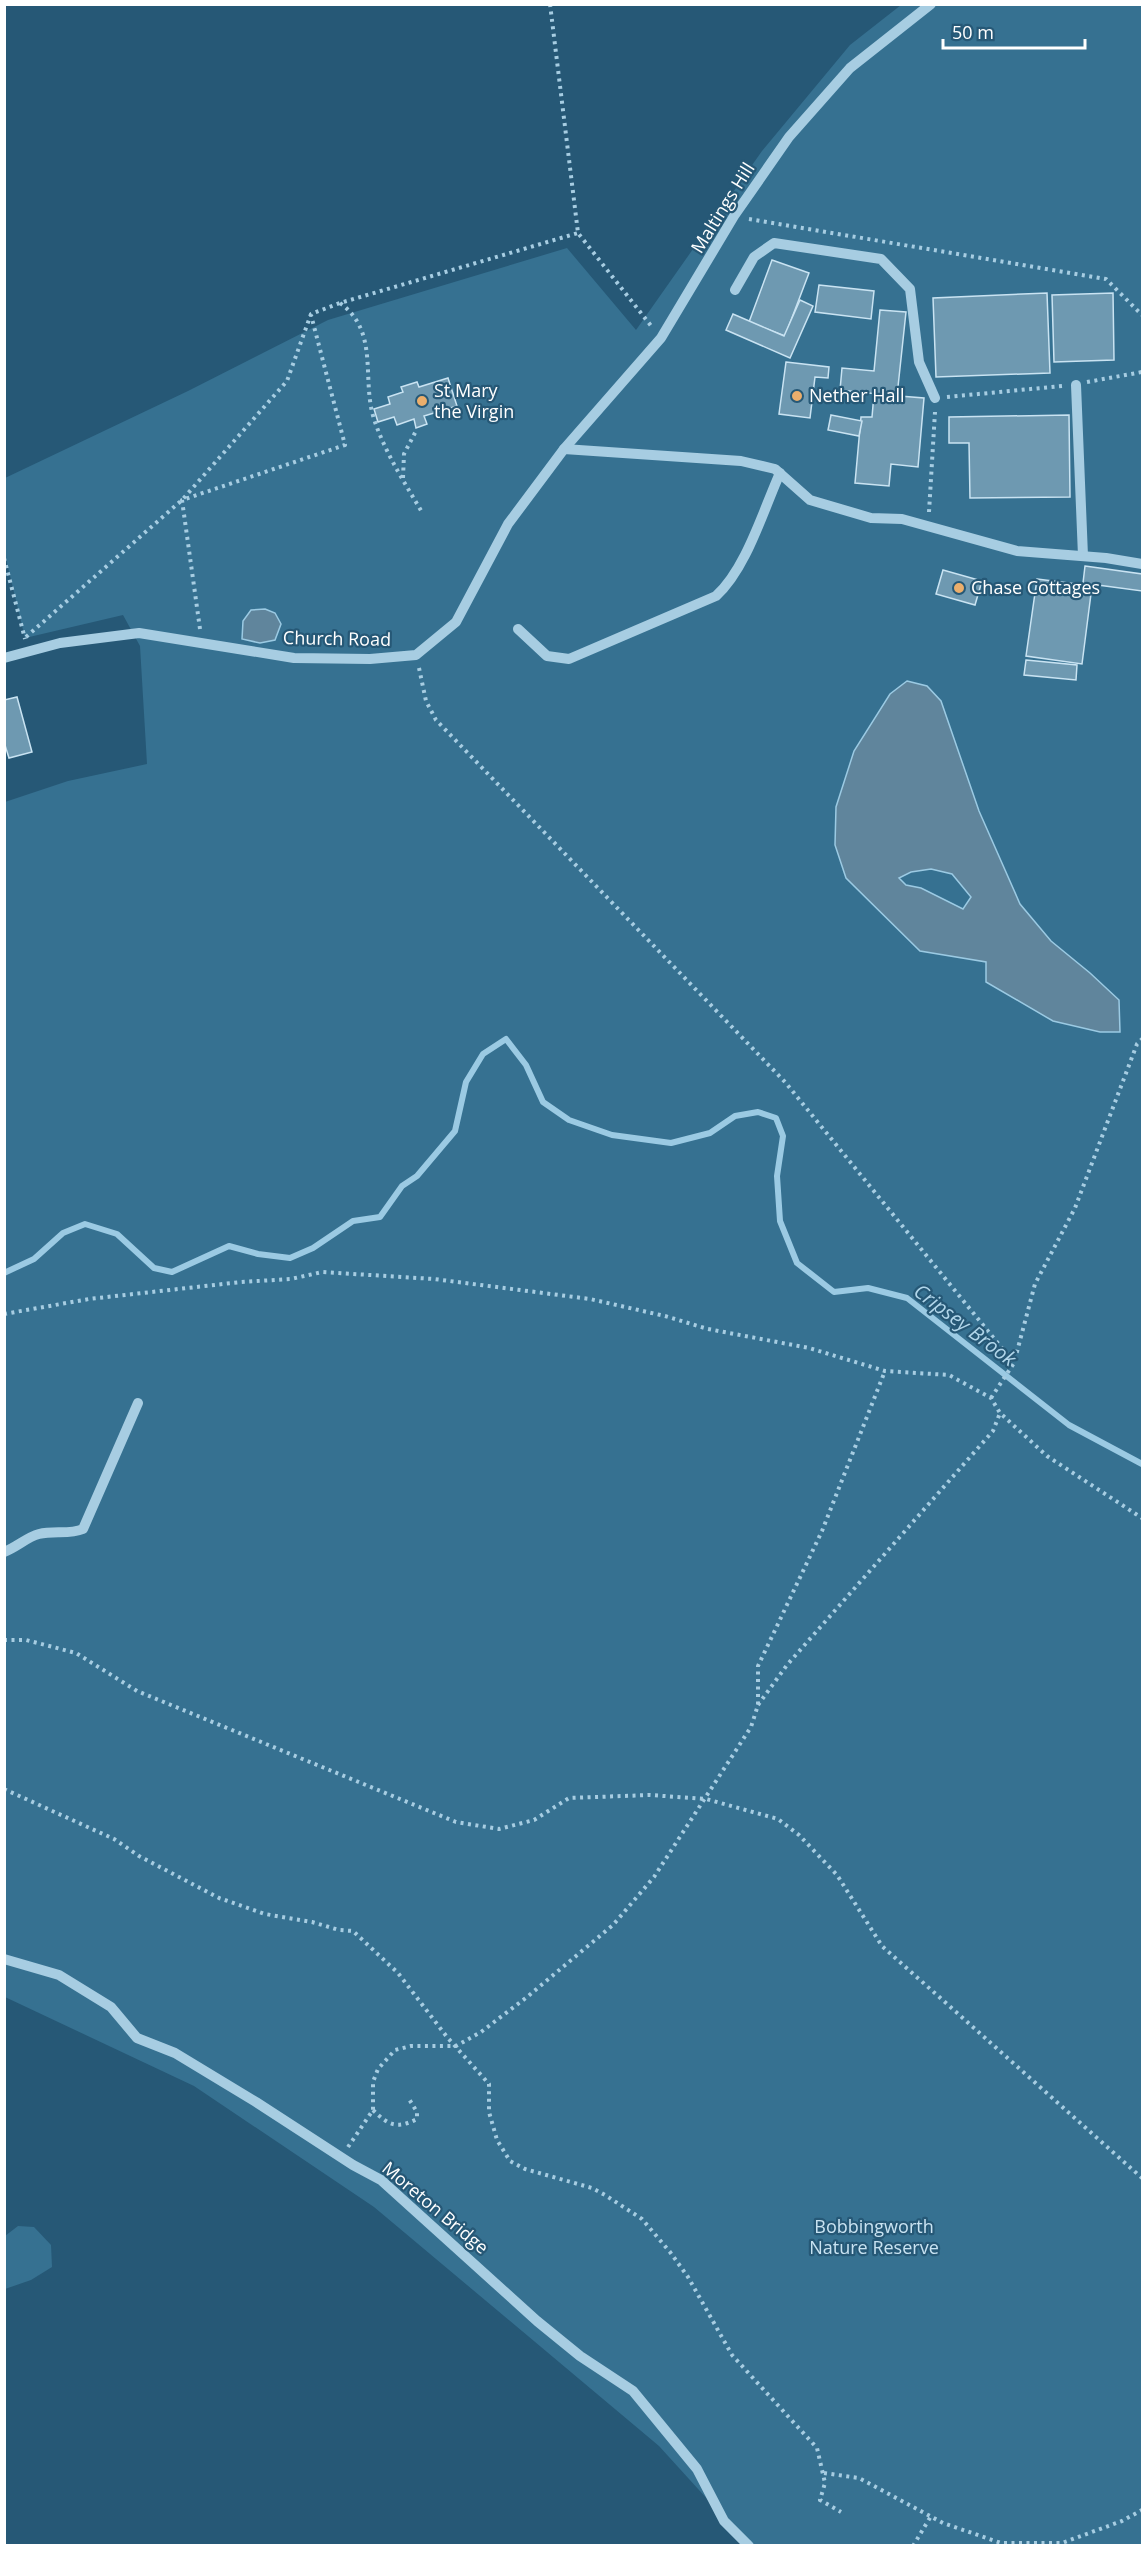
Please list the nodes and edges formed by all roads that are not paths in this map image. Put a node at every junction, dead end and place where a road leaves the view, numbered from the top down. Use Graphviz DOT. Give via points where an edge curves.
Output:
graph roads {
  1 [pos="931,4"];
  2 [pos="735,290"];
  3 [pos="1076,385"];
  4 [pos="935,398"];
  5 [pos="564,449"];
  6 [pos="780,473"];
  7 [pos="1083,556"];
  8 [pos="1143,564"];
  9 [pos="518,629"];
  10 [pos="4,658"];
  11 [pos="138,1403"];
  12 [pos="4,1552"];
  13 [pos="4,1959"];
  14 [pos="749,2546"];
  1 -- 5 [label="street, Maltings Hill" via="849,68 789,137 734,216 661,338"];
  2 -- 4 [label="street" via="754,257 774,243 881,259 910,289 919,362"];
  3 -- 7 [label="street"];
  5 -- 6 [label="street" via="741,461"];
  5 -- 10 [label="street, Church Road" via="508,524 456,622 416,655 294,658 139,633 60,643"];
  6 -- 7 [label="street" via="810,500 871,518 902,519 1017,551"];
  6 -- 9 [label="street" via="741,561 727,586 716,596 569,659 547,656"];
  7 -- 8 [label="street"];
  11 -- 12 [label="street" via="82,1529 75,1533 50,1531 35,1535"];
  13 -- 14 [label="street, Moreton Bridge" via="59,1975 111,2007 137,2038 175,2053 381,2180 537,2321 633,2391 697,2469 724,2521"];
}
